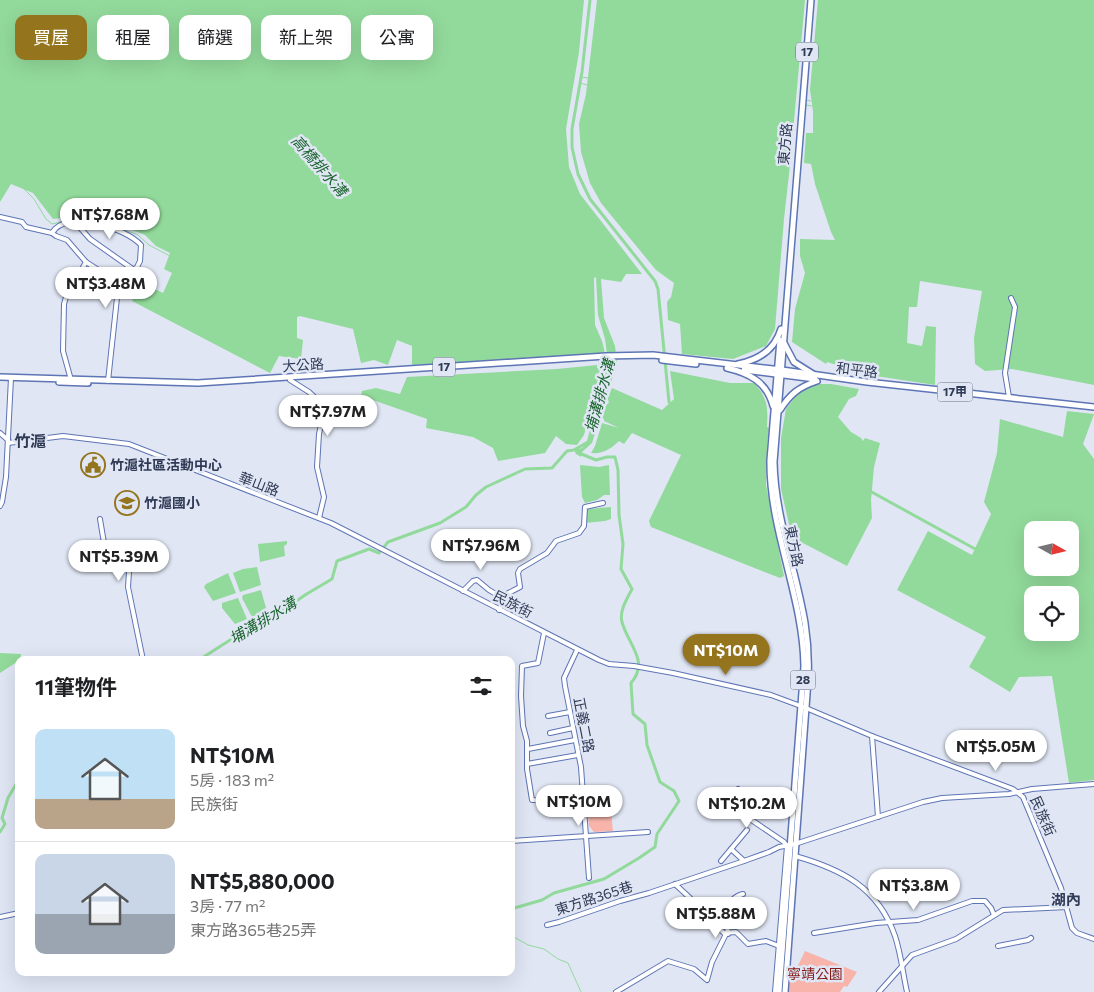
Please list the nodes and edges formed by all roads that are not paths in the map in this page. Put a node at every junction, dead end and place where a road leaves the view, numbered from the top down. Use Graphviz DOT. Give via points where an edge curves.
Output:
graph roads {
  1 [pos="810,0"];
  2 [pos="801,104"];
  3 [pos="0,217"];
  4 [pos="75,222"];
  5 [pos="52,233"];
  6 [pos="86,262"];
  7 [pos="134,270"];
  8 [pos="123,286"];
  9 [pos="1011,298"];
  10 [pos="781,329"];
  11 [pos="783,340"];
  12 [pos="617,357"];
  13 [pos="727,366"];
  14 [pos="404,371"];
  15 [pos="780,372"];
  16 [pos="818,378"];
  17 [pos="0,379"];
  18 [pos="11,379"];
  19 [pos="280,379"];
  20 [pos="290,380"];
  21 [pos="71,381"];
  22 [pos="108,381"];
  23 [pos="1009,397"];
  24 [pos="1094,408"];
  25 [pos="776,413"];
  26 [pos="0,433"];
  27 [pos="8,441"];
  28 [pos="603,503"];
  29 [pos="0,506"];
  30 [pos="319,518"];
  31 [pos="100,519"];
  32 [pos="386,551"];
  33 [pos="463,592"];
  34 [pos="501,597"];
  35 [pos="499,610"];
  36 [pos="544,633"];
  37 [pos="577,650"];
  38 [pos="142,656"];
  39 [pos="803,707"];
  40 [pos="570,712"];
  41 [pos="548,716"];
  42 [pos="573,728"];
  43 [pos="550,733"];
  44 [pos="872,736"];
  45 [pos="575,740"];
  46 [pos="528,749"];
  47 [pos="578,755"];
  48 [pos="527,764"];
  49 [pos="1094,784"];
  50 [pos="738,789"];
  51 [pos="1019,792"];
  52 [pos="584,801"];
  53 [pos="728,813"];
  54 [pos="749,816"];
  55 [pos="878,817"];
  56 [pos="747,830"];
  57 [pos="648,832"];
  58 [pos="585,836"];
  59 [pos="515,841"];
  60 [pos="790,844"];
  61 [pos="730,849"];
  62 [pos="795,856"];
  63 [pos="721,861"];
  64 [pos="744,861"];
  65 [pos="588,878"];
  66 [pos="675,884"];
  67 [pos="743,894"];
  68 [pos="1067,907"];
  69 [pos="15,914"];
  70 [pos="994,915"];
  71 [pos="0,917"];
  72 [pos="888,922"];
  73 [pos="547,925"];
  74 [pos="814,933"];
  75 [pos="727,934"];
  76 [pos="1031,938"];
  77 [pos="1094,939"];
  78 [pos="779,946"];
  79 [pos="998,946"];
  80 [pos="784,956"];
  81 [pos="902,967"];
  82 [pos="616,992"];
  83 [pos="777,992"];
  84 [pos="785,992"];
  85 [pos="879,992"];
  86 [pos="907,992"];
  1 -- 2 [label="main road, 17"];
  2 -- 10 [label="main road, 東方路 / 17"];
  2 -- 11 [label="main road, 東方路 / 17"];
  3 -- 5 [label="street"];
  4 -- 5 [label="street" via="60,225"];
  4 -- 7 [label="street" via="90,238"];
  4 -- 7 [label="street" via="106,226 133,237 141,245 141,259"];
  5 -- 6 [label="street" via="67,240"];
  6 -- 8 [label="street"];
  6 -- 21 [label="street" via="64,304 63,351"];
  7 -- 8 [label="street"];
  8 -- 22 [label="street" via="116,300"];
  9 -- 23 [label="street" via="1015,307 1005,373"];
  10 -- 13 [label="main road" via="774,345 760,357"];
  10 -- 15 [label="main road, 東方路 / 17"];
  11 -- 15 [label="main road, 東方路 / 17"];
  11 -- 16 [label="main road" via="794,362"];
  12 -- 13 [label="main road, 和平路 / 17"];
  12 -- 14 [label="main road, 大公路 / 17"];
  13 -- 15 [label="main road, 和平路 / 17"];
  13 -- 25 [label="main road" via="754,377 763,385"];
  14 -- 19 [label="main road, 大公路 / 17"];
  14 -- 20 [label="main road, 大公路 / 17"];
  15 -- 16 [label="main road, 和平路 / 17甲"];
  15 -- 25 [label="main road, 東方路 / 28"];
  16 -- 23 [label="main road, 和平路 / 17甲"];
  16 -- 24 [label="main road, 和平路 / 17甲"];
  16 -- 25 [label="main road" via="796,390"];
  17 -- 18 [label="main road, 大公路 / 17"];
  18 -- 21 [label="main road, 大公路 / 17"];
  18 -- 27 [label="street"];
  19 -- 20 [label="main road, 大公路 / 17"];
  19 -- 21 [label="main road, 大公路 / 17" via="182,386"];
  19 -- 22 [label="main road, 大公路 / 17" via="198,383"];
  20 -- 30 [label="street" via="325,407 317,467 324,497"];
  21 -- 22 [label="main road, 大公路 / 17"];
  23 -- 24 [label="main road, 和平路 / 17甲"];
  25 -- 39 [label="main road, 東方路 / 28" via="771,478 802,638"];
  26 -- 27 [label="street"];
  27 -- 29 [label="street"];
  27 -- 30 [label="street, 華山路" via="63,436 129,444"];
  28 -- 34 [label="street" via="585,507 584,526 579,533 556,542 547,553 523,566 518,573 520,587"];
  30 -- 32 [label="street, 華山路"];
  31 -- 38 [label="street" via="105,549 127,552 130,556 128,587"];
  32 -- 33 [label="street, 民族街"];
  33 -- 34 [label="street" via="477,580"];
  33 -- 35 [label="street, 民族街"];
  34 -- 35 [label="street"];
  35 -- 36 [label="street, 民族街"];
  36 -- 37 [label="street, 民族街"];
  36 -- 46 [label="street" via="538,663 522,666 521,696"];
  37 -- 39 [label="street, 民族街" via="609,664 634,666 771,695"];
  37 -- 40 [label="street, 正義二路" via="564,678"];
  39 -- 44 [label="street, 民族街"];
  39 -- 60 [label="main road, 東方路 / 28"];
  40 -- 41 [label="street"];
  40 -- 42 [label="street, 正義二路"];
  42 -- 43 [label="street"];
  42 -- 45 [label="street, 正義二路"];
  44 -- 51 [label="street, 民族街"];
  44 -- 55 [label="street"];
  45 -- 46 [label="street"];
  45 -- 47 [label="street, 正義二路"];
  46 -- 48 [label="street"];
  47 -- 48 [label="street"];
  47 -- 52 [label="street, 正義二路"];
  48 -- 52 [label="street" via="532,800"];
  49 -- 51 [label="street, 東方路365巷"];
  50 -- 54 [label="street" via="746,797"];
  51 -- 55 [label="street, 東方路365巷" via="942,798"];
  51 -- 68 [label="street, 民族街" via="1062,888"];
  52 -- 58 [label="street, 正義二路"];
  53 -- 54 [label="street"];
  54 -- 60 [label="street" via="753,822"];
  55 -- 60 [label="street, 東方路365巷"];
  56 -- 61 [label="street"];
  57 -- 58 [label="street"];
  58 -- 59 [label="street"];
  58 -- 65 [label="street, 正義二路"];
  60 -- 62 [label="main road, 東方路 / 28"];
  60 -- 64 [label="street, 東方路365巷"];
  60 -- 78 [label="street"];
  60 -- 80 [label="main road, 東方路 / 28"];
  61 -- 63 [label="street"];
  61 -- 64 [label="street"];
  62 -- 72 [label="street" via="834,868 860,885"];
  62 -- 80 [label="main road, 東方路 / 28"];
  64 -- 66 [label="street, 東方路365巷"];
  66 -- 73 [label="street, 東方路365巷"];
  66 -- 75 [label="street"];
  67 -- 75 [label="street" via="732,899 729,905"];
  68 -- 70 [label="street" via="1007,909"];
  68 -- 77 [label="street, 民族街" via="1074,930"];
  69 -- 71 [label="street"];
  70 -- 72 [label="street" via="984,901 972,901 918,920"];
  70 -- 81 [label="street" via="956,939 916,953"];
  72 -- 74 [label="street"];
  72 -- 81 [label="street" via="895,936"];
  75 -- 78 [label="street" via="736,932 748,944 766,941"];
  75 -- 82 [label="street" via="706,980 694,969 668,961"];
  76 -- 79 [label="street"];
  78 -- 83 [label="street"];
  80 -- 83 [label="main road, 東方路 / 28"];
  80 -- 84 [label="main road, 東方路 / 28"];
  81 -- 85 [label="street"];
  81 -- 86 [label="street"];
}
